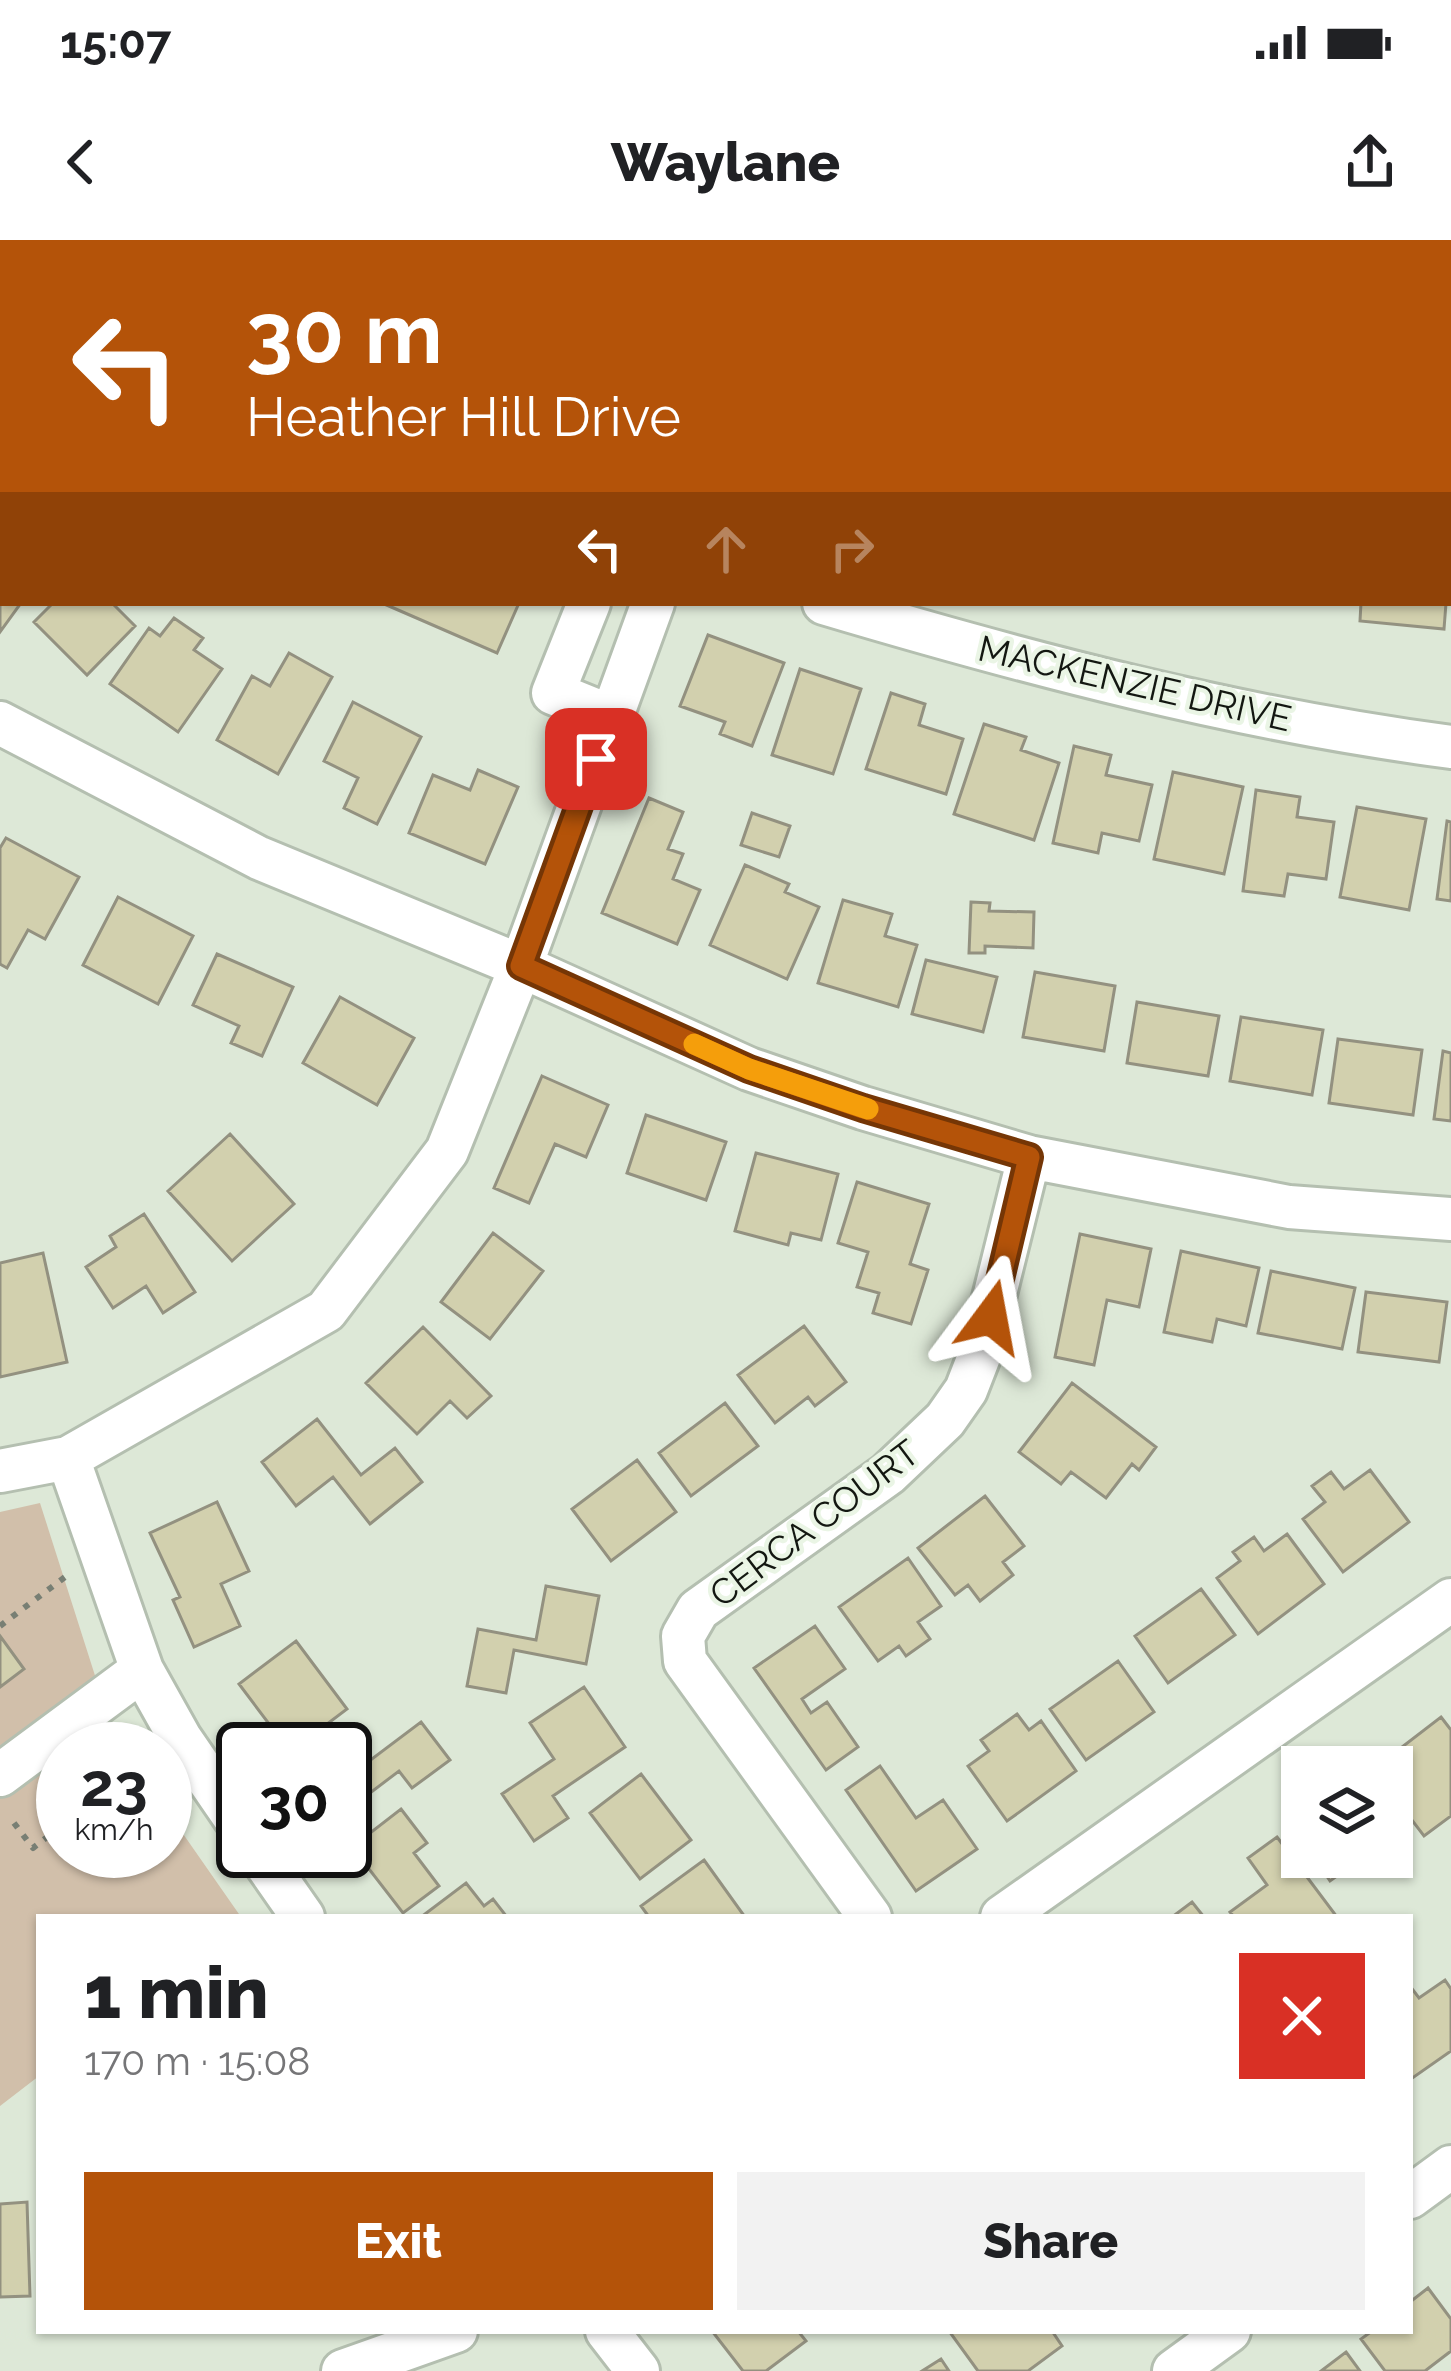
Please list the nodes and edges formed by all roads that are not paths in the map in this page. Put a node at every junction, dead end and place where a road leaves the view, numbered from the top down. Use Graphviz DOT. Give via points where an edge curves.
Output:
graph roads {
  1 [pos="588,606"];
  2 [pos="652,606"];
  3 [pos="835,606"];
  4 [pos="612,717"];
  5 [pos="0,723"];
  6 [pos="1451,747"];
  7 [pos="521,966"];
  8 [pos="1029,1157"];
  9 [pos="1451,1219"];
  10 [pos="68,1458"];
  11 [pos="0,1471"];
  12 [pos="1451,1600"];
  13 [pos="142,1670"];
  14 [pos="0,1775"];
  15 [pos="216,1791"];
  16 [pos="276,1878"];
  17 [pos="301,1914"];
  18 [pos="868,1914"];
  19 [pos="1006,1914"];
  20 [pos="1451,2167"];
  21 [pos="1413,2195"];
  22 [pos="448,2334"];
  23 [pos="610,2334"];
  24 [pos="1224,2334"];
  25 [pos="343,2371"];
  26 [pos="638,2371"];
  27 [pos="1174,2371"];
  1 -- 4 [label="street" via="554,693"];
  2 -- 4 [label="street"];
  3 -- 6 [label="street, MACKENZIE DRIVE" via="1109,681"];
  4 -- 7 [label="street"];
  5 -- 7 [label="street" via="259,858"];
  7 -- 8 [label="street" via="749,1069"];
  7 -- 10 [label="street" via="447,1151 326,1311"];
  8 -- 9 [label="street" via="1288,1207"];
  8 -- 18 [label="street, CERCA COURT" via="980,1354 945,1420 888,1474 698,1610 683,1636 685,1661"];
  10 -- 11 [label="street"];
  10 -- 13 [label="street"];
  12 -- 19 [label="street"];
  13 -- 14 [label="street"];
  13 -- 15 [label="street"];
  16 -- 17 [label="street"];
  20 -- 21 [label="street"];
  22 -- 25 [label="street"];
  23 -- 26 [label="street"];
  24 -- 27 [label="street"];
}
